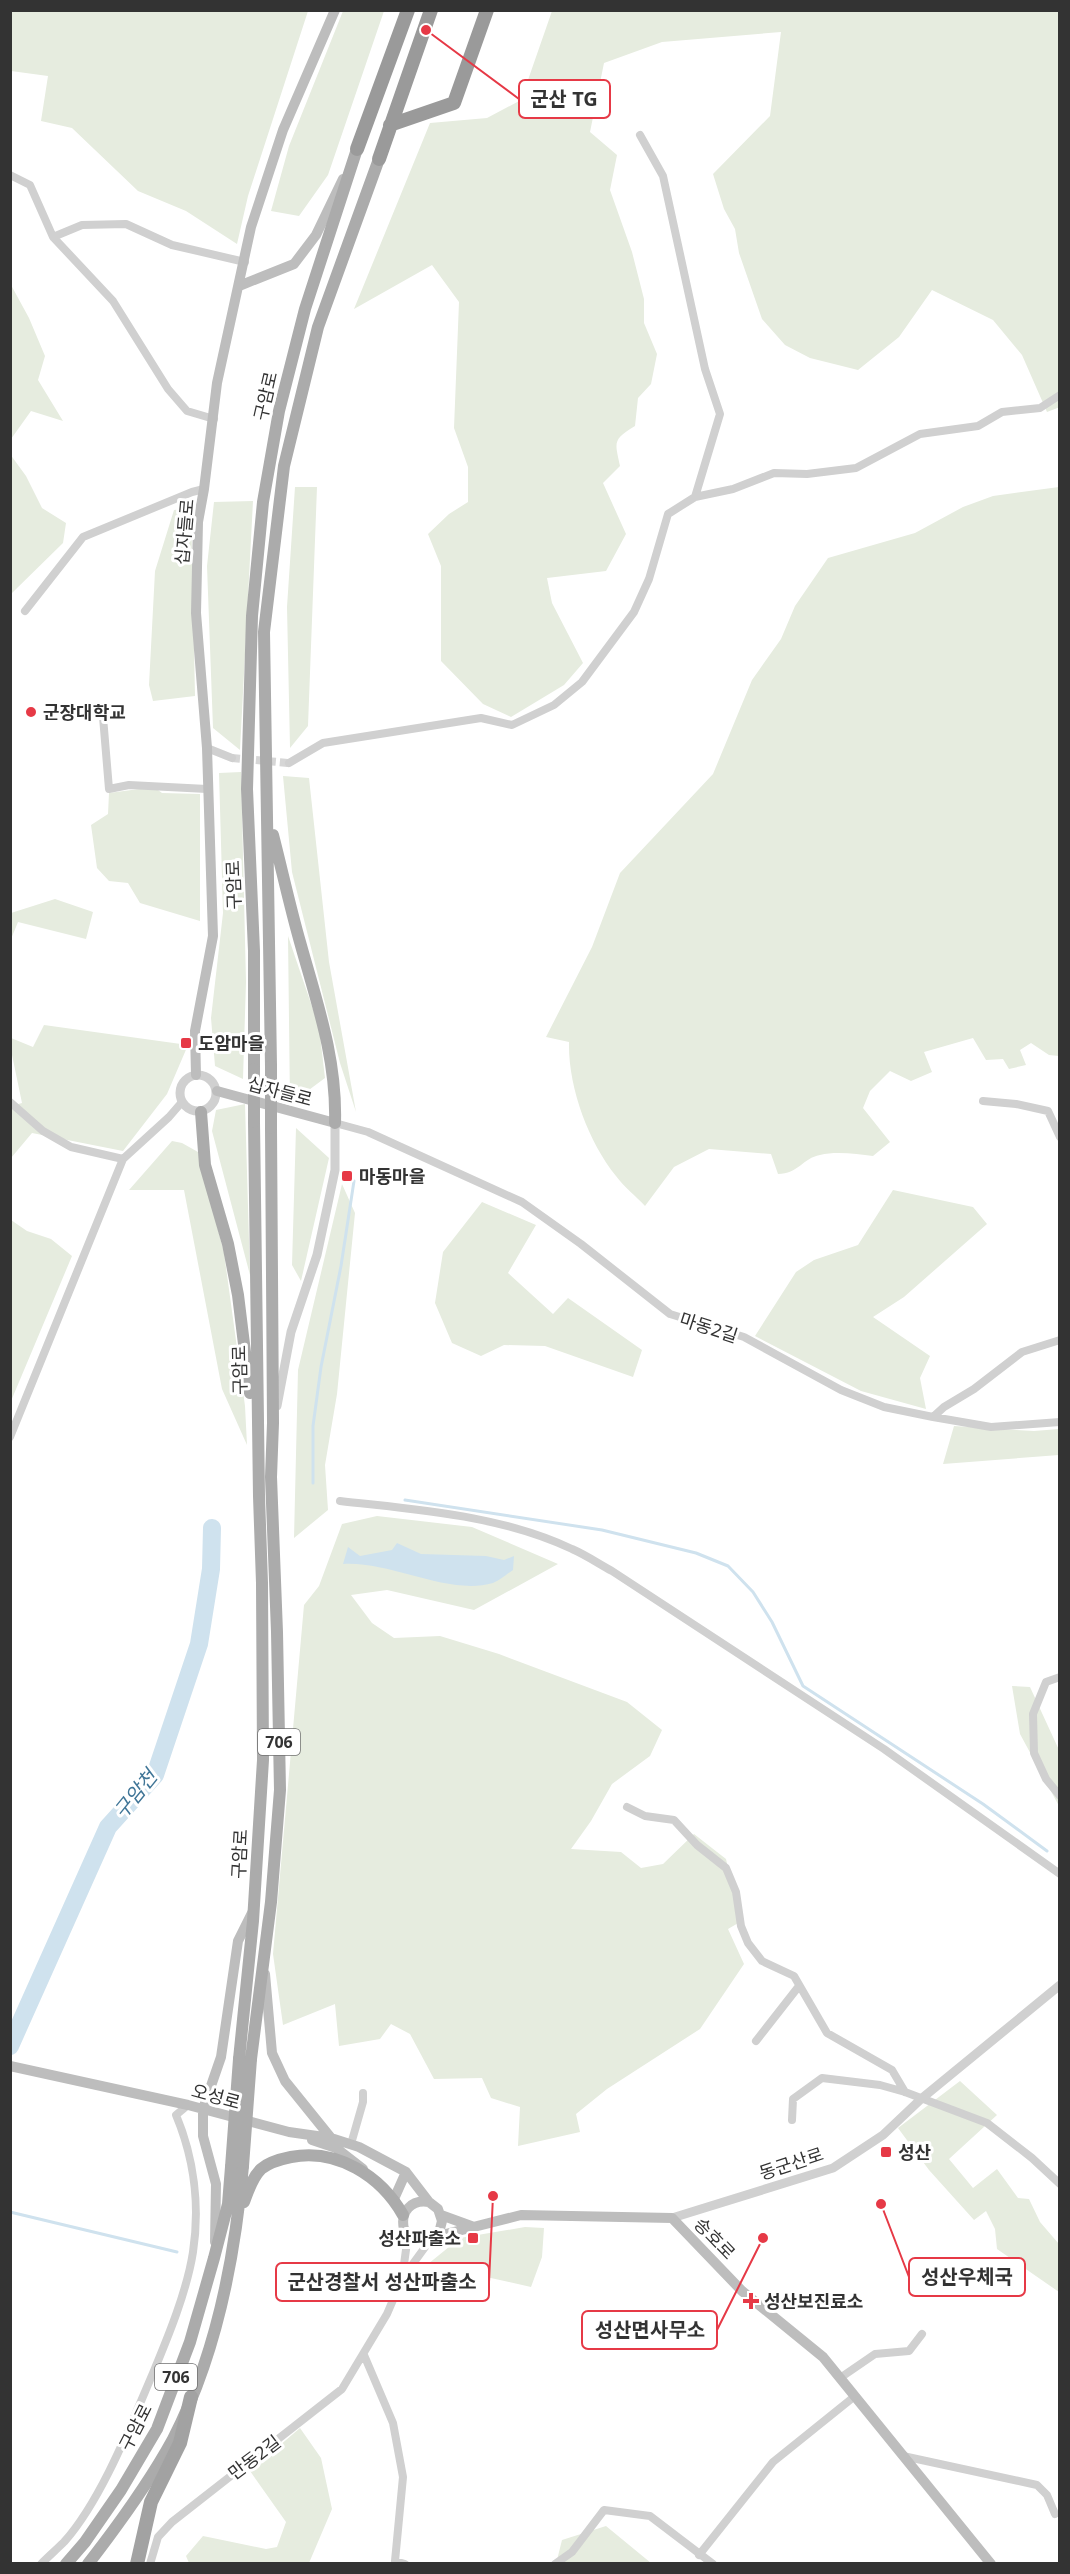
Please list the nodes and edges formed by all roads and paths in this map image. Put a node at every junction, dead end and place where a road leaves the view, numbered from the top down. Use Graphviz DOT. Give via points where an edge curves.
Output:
graph roads {
  1 [pos="335,10"];
  2 [pos="408,10"];
  3 [pos="431,10"];
  4 [pos="487,10"];
  5 [pos="390,125"];
  6 [pos="640,135"];
  7 [pos="357,148"];
  8 [pos="379,159"];
  9 [pos="10,175"];
  10 [pos="53,237"];
  11 [pos="245,262"];
  12 [pos="239,286"];
  13 [pos="1059,395"];
  14 [pos="214,419"];
  15 [pos="204,489"];
  16 [pos="694,497"];
  17 [pos="25,611"];
  18 [pos="103,717"];
  19 [pos="207,748"];
  20 [pos="232,758"];
  21 [pos="289,763"];
  22 [pos="207,789"];
  23 [pos="268,812"];
  24 [pos="196,1075"];
  25 [pos="217,1091"];
  26 [pos="983,1101"];
  27 [pos="10,1102"];
  28 [pos="182,1102"];
  29 [pos="201,1112"];
  30 [pos="335,1123"];
  31 [pos="1059,1137"];
  32 [pos="123,1159"];
  33 [pos="1059,1340"];
  34 [pos="933,1417"];
  35 [pos="1059,1422"];
  36 [pos="273,1423"];
  37 [pos="10,1437"];
  38 [pos="259,1496"];
  39 [pos="340,1501"];
  40 [pos="1059,1677"];
  41 [pos="1059,1796"];
  42 [pos="627,1807"];
  43 [pos="1059,1874"];
  44 [pos="254,1910"];
  45 [pos="264,1967"];
  46 [pos="1059,1985"];
  47 [pos="799,1986"];
  48 [pos="756,2041"];
  49 [pos="245,2059"];
  50 [pos="12,2066"];
  51 [pos="905,2092"];
  52 [pos="363,2093"];
  53 [pos="921,2099"];
  54 [pos="188,2105"];
  55 [pos="203,2109"];
  56 [pos="792,2120"];
  57 [pos="289,2132"];
  58 [pos="331,2138"];
  59 [pos="351,2144"];
  60 [pos="237,2166"];
  61 [pos="406,2172"];
  62 [pos="376,2182"];
  63 [pos="1059,2184"];
  64 [pos="394,2199"];
  65 [pos="429,2202"];
  66 [pos="403,2215"];
  67 [pos="441,2215"];
  68 [pos="672,2218"];
  69 [pos="237,2220"];
  70 [pos="474,2227"];
  71 [pos="408,2235"];
  72 [pos="433,2238"];
  73 [pos="214,2258"];
  74 [pos="402,2279"];
  75 [pos="922,2334"];
  76 [pos="364,2355"];
  77 [pos="840,2378"];
  78 [pos="855,2396"];
  79 [pos="191,2397"];
  80 [pos="902,2456"];
  81 [pos="1055,2514"];
  82 [pos="699,2555"];
  83 [pos="41,2564"];
  84 [pos="66,2564"];
  85 [pos="88,2564"];
  86 [pos="137,2564"];
  87 [pos="150,2564"];
  88 [pos="405,2564"];
  89 [pos="555,2564"];
  90 [pos="713,2564"];
  91 [pos="991,2564"];
  1 -- 11 [label="main road, 십자들로" via="283,130 251,227"];
  2 -- 7 [label="highway"];
  3 -- 5 [label="highway"];
  4 -- 5 [label="highway" via="454,103"];
  5 -- 8 [label="highway"];
  6 -- 16 [label="street" via="663,176 705,369 720,414"];
  7 -- 12 [label="main road" via="316,235 294,264"];
  7 -- 38 [label="main road, 구암로, bridge" via="305,309 279,411 252,616 247,789 254,951"];
  8 -- 23 [label="main road, 구암로" via="318,327 284,466 264,632"];
  9 -- 10 [label="street" via="30,184"];
  10 -- 11 [label="street" via="82,225 126,224 171,245"];
  10 -- 14 [label="street" via="113,301 168,389 187,411"];
  11 -- 12 [label="main road, 십자들로"];
  12 -- 14 [label="main road, 십자들로"];
  13 -- 16 [label="street" via="1040,408 1002,412 978,426 920,434 855,468 807,474 774,473 733,489"];
  14 -- 15 [label="main road, 십자들로"];
  15 -- 17 [label="street" via="83,537"];
  15 -- 19 [label="main road, 십자들로" via="198,522 196,614"];
  16 -- 21 [label="street" via="668,514 649,579 634,612 582,682 554,705 512,725 481,718 323,743"];
  18 -- 22 [label="street" via="109,789 129,784"];
  19 -- 20 [label="street"];
  19 -- 22 [label="main road, 십자들로"];
  22 -- 24 [label="main road, 십자들로" via="213,936 195,1030"];
  23 -- 30 [label="main road" via="323,1023 336,1090"];
  23 -- 36 [label="main road, 구암로, bridge"];
  24 -- 25 [label="street" via="212,1081"];
  24 -- 28 [label="street" via="182,1085"];
  25 -- 29 [label="street" via="215,1102"];
  25 -- 30 [label="main road, 십자들로"];
  26 -- 31 [label="street" via="1048,1112"];
  27 -- 32 [label="street" via="43,1131 71,1147"];
  28 -- 29 [label="street" via="190,1110"];
  28 -- 32 [label="street"];
  29 -- 38 [label="main road, 706" via="205,1165 228,1244 248,1360"];
  30 -- 34 [label="street, 마동2길" via="368,1132 522,1202 670,1314 744,1338 841,1390 884,1407"];
  30 -- 36 [label="street, 706" via="335,1170 317,1255 291,1332"];
  32 -- 37 [label="street"];
  33 -- 34 [label="street" via="1022,1352"];
  34 -- 35 [label="street, 마동2길" via="991,1427"];
  36 -- 45 [label="main road, 구암로 / 706" via="271,1477 280,1790"];
  38 -- 44 [label="main road, 구암로 / 706" via="263,1760"];
  39 -- 43 [label="street" via="454,1515 534,1534 572,1549 612,1571 884,1749"];
  40 -- 41 [label="street" via="1046,1682 1033,1714 1034,1753"];
  42 -- 47 [label="street" via="645,1816 674,1820 726,1868 748,1943 762,1961 794,1976"];
  44 -- 49 [label="main road, 구암로 / 706"];
  44 -- 55 [label="main road" via="238,1941 221,2057"];
  45 -- 49 [label="main road, 구암로 / 706"];
  45 -- 58 [label="main road" via="272,2053 285,2081"];
  46 -- 53 [label="street, 동군산로"];
  47 -- 48 [label="street"];
  47 -- 51 [label="street" via="827,2033 892,2070"];
  49 -- 60 [label="main road, 구암로 / 706, bridge"];
  50 -- 54 [label="main road, 오성로"];
  51 -- 53 [label="street"];
  51 -- 56 [label="street" via="822,2078 793,2099"];
  52 -- 59 [label="street"];
  53 -- 63 [label="street" via="987,2123 1032,2157"];
  53 -- 68 [label="street, 동군산로" via="883,2134 833,2168"];
  54 -- 55 [label="main road, 오성로"];
  54 -- 83 [label="street" via="176,2115 187,2141 196,2202 193,2254 171,2329 129,2430 88,2508 65,2541"];
  55 -- 57 [label="main road, 오성로"];
  55 -- 73 [label="main road" via="203,2136 216,2184"];
  57 -- 58 [label="main road, 오성로"];
  57 -- 62 [label="main road" via="336,2148"];
  58 -- 59 [label="main road, 오성로"];
  59 -- 61 [label="main road, 오성로"];
  60 -- 69 [label="main road, 구암로 / 706"];
  60 -- 73 [label="main road, 구암로 / 706"];
  61 -- 64 [label="main road"];
  61 -- 65 [label="main road"];
  62 -- 64 [label="main road"];
  62 -- 69 [label="main road" via="352,2165 330,2157 305,2154 288,2158 262,2168 257,2174"];
  64 -- 66 [label="main road"];
  65 -- 66 [label="main road" via="411,2205"];
  65 -- 67 [label="main road"];
  66 -- 71 [label="main road"];
  67 -- 70 [label="main road"];
  67 -- 72 [label="main road" via="441,2227"];
  68 -- 70 [label="main road, 동군산로" via="521,2215"];
  68 -- 77 [label="main road, 송호로" via="742,2291 823,2357"];
  69 -- 79 [label="main road, 구암로 / 706" via="218,2320"];
  70 -- 72 [label="main road, 동군산로"];
  71 -- 72 [label="main road" via="415,2240"];
  71 -- 74 [label="street"];
  72 -- 74 [label="street"];
  73 -- 84 [label="main road, 구암로 / 706" via="190,2342 157,2429 103,2516"];
  74 -- 76 [label="street, 만동2길"];
  75 -- 77 [label="street" via="909,2351 875,2354"];
  76 -- 87 [label="street, 만동2길" via="342,2389 172,2522 158,2537"];
  76 -- 88 [label="street" via="393,2423 403,2477 395,2561"];
  77 -- 78 [label="main road, 송호로"];
  78 -- 80 [label="main road, 송호로"];
  78 -- 82 [label="street" via="773,2463"];
  79 -- 85 [label="main road, 구암로 / 706" via="173,2439 129,2510"];
  79 -- 86 [label="highway" via="180,2443 151,2502"];
  80 -- 81 [label="street" via="1037,2485 1047,2495"];
  80 -- 91 [label="main road, 송호로"];
  82 -- 89 [label="street" via="650,2516 604,2510 572,2552"];
  82 -- 90 [label="street"];
}
